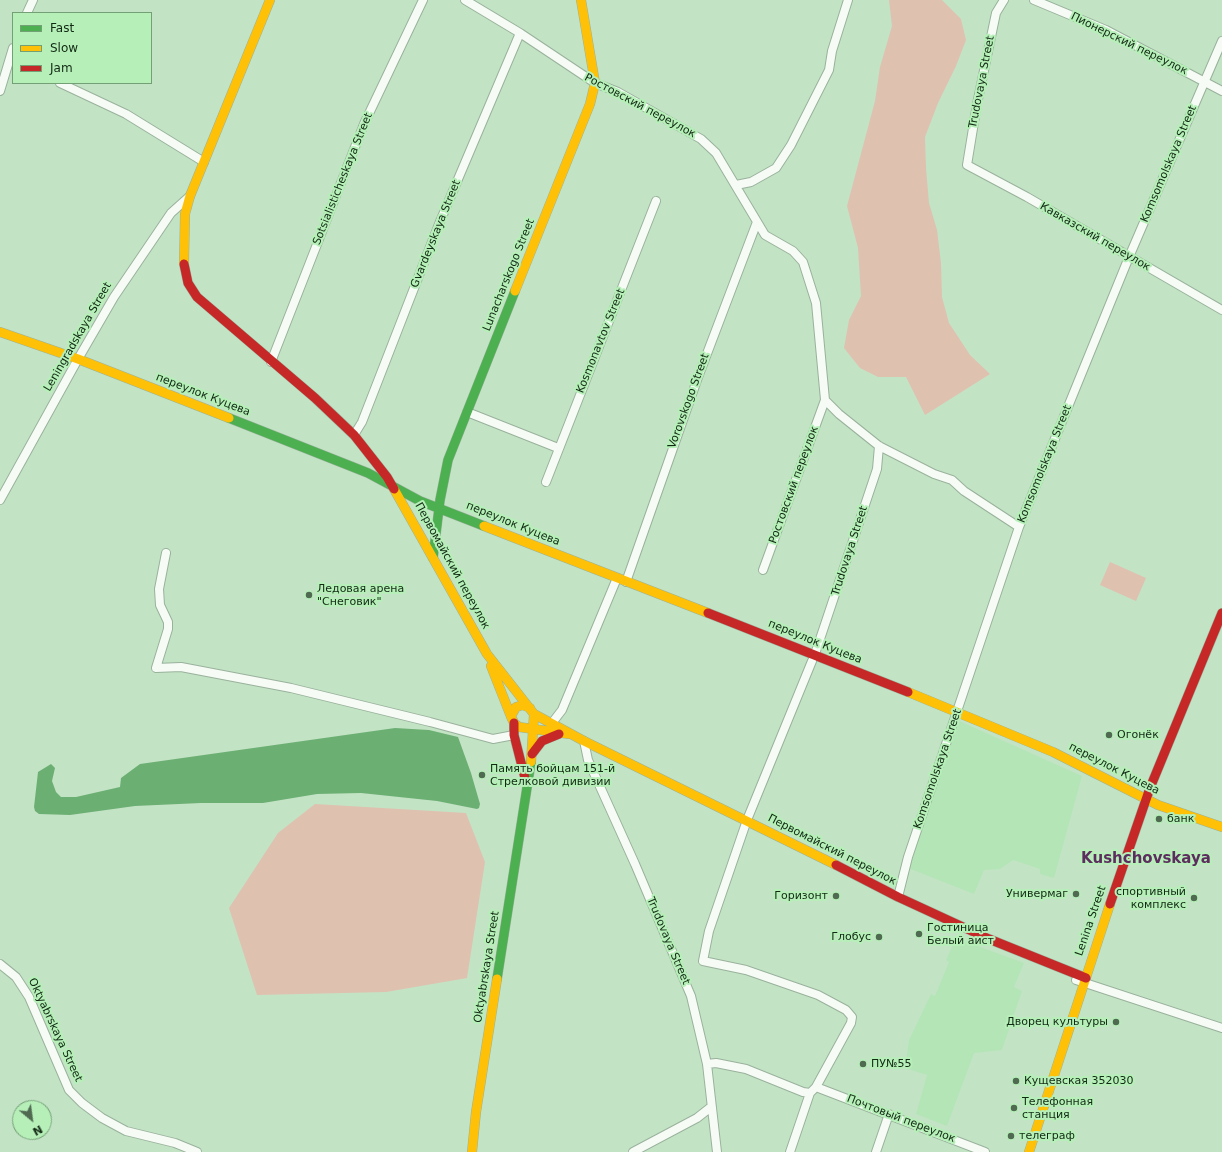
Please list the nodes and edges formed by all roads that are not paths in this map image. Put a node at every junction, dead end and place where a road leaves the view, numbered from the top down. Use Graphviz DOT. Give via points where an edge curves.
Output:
graph roads {
  1 [pos="33,0"];
  2 [pos="270,0"];
  3 [pos="423,0"];
  4 [pos="465,0"];
  5 [pos="581,0"];
  6 [pos="848,0"];
  7 [pos="1004,0"];
  8 [pos="1034,0"];
  9 [pos="27,12"];
  10 [pos="520,33"];
  11 [pos="1222,41"];
  12 [pos="0,55"];
  13 [pos="11,60"];
  14 [pos="1204,81"];
  15 [pos="595,83"];
  16 [pos="62,84"];
  17 [pos="0,91"];
  18 [pos="1222,91"];
  19 [pos="204,162"];
  20 [pos="967,165"];
  21 [pos="736,185"];
  22 [pos="190,196"];
  23 [pos="656,201"];
  24 [pos="757,222"];
  25 [pos="1129,257"];
  26 [pos="184,264"];
  27 [pos="1222,310"];
  28 [pos="0,332"];
  29 [pos="78,359"];
  30 [pos="271,362"];
  31 [pos="825,400"];
  32 [pos="467,412"];
  33 [pos="354,435"];
  34 [pos="879,446"];
  35 [pos="558,448"];
  36 [pos="546,482"];
  37 [pos="395,489"];
  38 [pos="0,500"];
  39 [pos="439,508"];
  40 [pos="1020,527"];
  41 [pos="166,554"];
  42 [pos="433,558"];
  43 [pos="763,570"];
  44 [pos="621,580"];
  45 [pos="1222,613"];
  46 [pos="487,654"];
  47 [pos="814,657"];
  48 [pos="956,713"];
  49 [pos="532,718"];
  50 [pos="516,723"];
  51 [pos="552,723"];
  52 [pos="558,734"];
  53 [pos="514,735"];
  54 [pos="571,735"];
  55 [pos="584,741"];
  56 [pos="532,754"];
  57 [pos="527,787"];
  58 [pos="1146,799"];
  59 [pos="747,820"];
  60 [pos="1222,827"];
  61 [pos="898,897"];
  62 [pos="0,964"];
  63 [pos="1082,981"];
  64 [pos="1222,1028"];
  65 [pos="707,1064"];
  66 [pos="813,1090"];
  67 [pos="711,1107"];
  68 [pos="889,1114"];
  69 [pos="197,1152"];
  70 [pos="472,1152"];
  71 [pos="634,1152"];
  72 [pos="717,1152"];
  73 [pos="790,1152"];
  74 [pos="876,1152"];
  75 [pos="985,1152"];
  76 [pos="1029,1152"];
  1 -- 9 [label="street"];
  2 -- 19 [label="street, Leningradskaya Street"];
  3 -- 30 [label="street, Sotsialisticheskaya Street" via="364,124"];
  4 -- 10 [label="street, Ростовский переулок"];
  5 -- 15 [label="street, Lunacharskogo Street"];
  6 -- 21 [label="street" via="832,51 829,70 791,145 776,168 751,182"];
  7 -- 20 [label="street, Trudovaya Street" via="996,13"];
  8 -- 14 [label="street, Пионерский переулок" via="1106,30"];
  10 -- 15 [label="street, Ростовский переулок"];
  10 -- 33 [label="street, Gvardeyskaya Street" via="440,224 362,422"];
  11 -- 14 [label="street, Komsomolskaya Street"];
  12 -- 13 [label="street"];
  13 -- 17 [label="street"];
  14 -- 18 [label="street, Пионерский переулок"];
  14 -- 25 [label="street, Komsomolskaya Street"];
  15 -- 21 [label="street, Ростовский переулок" via="618,92 701,139 716,153"];
  15 -- 32 [label="street, Lunacharskogo Street" via="590,104"];
  16 -- 19 [label="street" via="126,114"];
  19 -- 22 [label="street, Leningradskaya Street"];
  20 -- 25 [label="street, Кавказский переулок"];
  21 -- 24 [label="street, Ростовский переулок"];
  22 -- 26 [label="street, Leningradskaya Street" via="185,214"];
  22 -- 29 [label="street, Leningradskaya Street" via="171,212"];
  23 -- 35 [label="street, Kosmonavtov Street"];
  24 -- 31 [label="street, Ростовский переулок" via="765,235 793,251 802,262 816,303"];
  24 -- 44 [label="street, Vorovskogo Street"];
  25 -- 27 [label="street, Кавказский переулок"];
  25 -- 40 [label="street, Komsomolskaya Street"];
  26 -- 30 [label="street, переулок Куцева" via="188,283 197,297"];
  28 -- 29 [label="street, переулок Куцева"];
  29 -- 37 [label="street, переулок Куцева" via="363,471"];
  29 -- 38 [label="street, Leningradskaya Street"];
  30 -- 33 [label="street, переулок Куцева" via="315,398"];
  31 -- 34 [label="street"];
  31 -- 43 [label="street, Ростовский переулок"];
  32 -- 35 [label="street"];
  32 -- 39 [label="street, Lunacharskogo Street" via="448,460"];
  33 -- 37 [label="street, переулок Куцева"];
  34 -- 40 [label="street" via="934,474 952,480 964,492"];
  34 -- 47 [label="street, Trudovaya Street" via="877,469"];
  35 -- 36 [label="street, Kosmonavtov Street"];
  37 -- 39 [label="street, переулок Куцева"];
  37 -- 42 [label="street, Первомайский переулок"];
  39 -- 42 [label="street, Lunacharskogo Street"];
  39 -- 44 [label="street, переулок Куцева"];
  40 -- 48 [label="street, Komsomolskaya Street"];
  41 -- 53 [label="street" via="159,589 160,605 168,622 168,629 156,668 181,667 284,687 493,739"];
  42 -- 46 [label="street, Первомайский переулок"];
  44 -- 47 [label="street, переулок Куцева"];
  44 -- 51 [label="street, Vorovskogo Street" via="562,710"];
  45 -- 58 [label="street, Lenina Street"];
  46 -- 49 [label="street, Первомайский переулок"];
  46 -- 50 [label="street, Первомайский переулок"];
  47 -- 48 [label="street, переулок Куцева"];
  47 -- 59 [label="street, Trudovaya Street"];
  48 -- 58 [label="street, переулок Куцева" via="1053,752"];
  48 -- 61 [label="street, Komsomolskaya Street" via="908,857"];
  49 -- 50 [label="street, Первомайский переулок"];
  49 -- 50 [label="street" via="523,705 516,707 512,713"];
  49 -- 51 [label="street, Первомайский переулок"];
  49 -- 52 [label="street, Первомайский переулок"];
  49 -- 56 [label="street, Oktyabrskaya Street"];
  50 -- 53 [label="street, Oktyabrskaya Street"];
  51 -- 54 [label="street, Первомайский переулок"];
  52 -- 54 [label="street, Первомайский переулок"];
  52 -- 56 [label="street" via="542,741"];
  53 -- 57 [label="street, Oktyabrskaya Street"];
  54 -- 55 [label="street, Первомайский переулок"];
  55 -- 59 [label="street, Первомайский переулок"];
  55 -- 65 [label="street, Trudovaya Street" via="588,760 691,996"];
  56 -- 57 [label="street, Oktyabrskaya Street"];
  57 -- 70 [label="street, Oktyabrskaya Street" via="476,1112"];
  58 -- 60 [label="street, переулок Куцева"];
  58 -- 63 [label="street, Lenina Street"];
  59 -- 61 [label="street, Первомайский переулок"];
  59 -- 66 [label="street, Trudovaya Street" via="709,931 703,961 746,970 818,995 850,1013 851,1023"];
  61 -- 63 [label="street, Первомайский переулок"];
  62 -- 69 [label="street, Oktyabrskaya Street" via="16,977 29,997 69,1090 82,1103 126,1131 175,1143"];
  63 -- 64 [label="street, Первомайский переулок"];
  63 -- 76 [label="street, Lenina Street"];
  65 -- 66 [label="street, Почтовый переулок" via="716,1063 746,1069 803,1092"];
  65 -- 67 [label="street, Trudovaya Street"];
  66 -- 68 [label="street, Почтовый переулок"];
  66 -- 73 [label="street"];
  67 -- 71 [label="street" via="697,1118"];
  67 -- 72 [label="street, Trudovaya Street"];
  68 -- 74 [label="street"];
  68 -- 75 [label="street, Почтовый переулок"];
}
